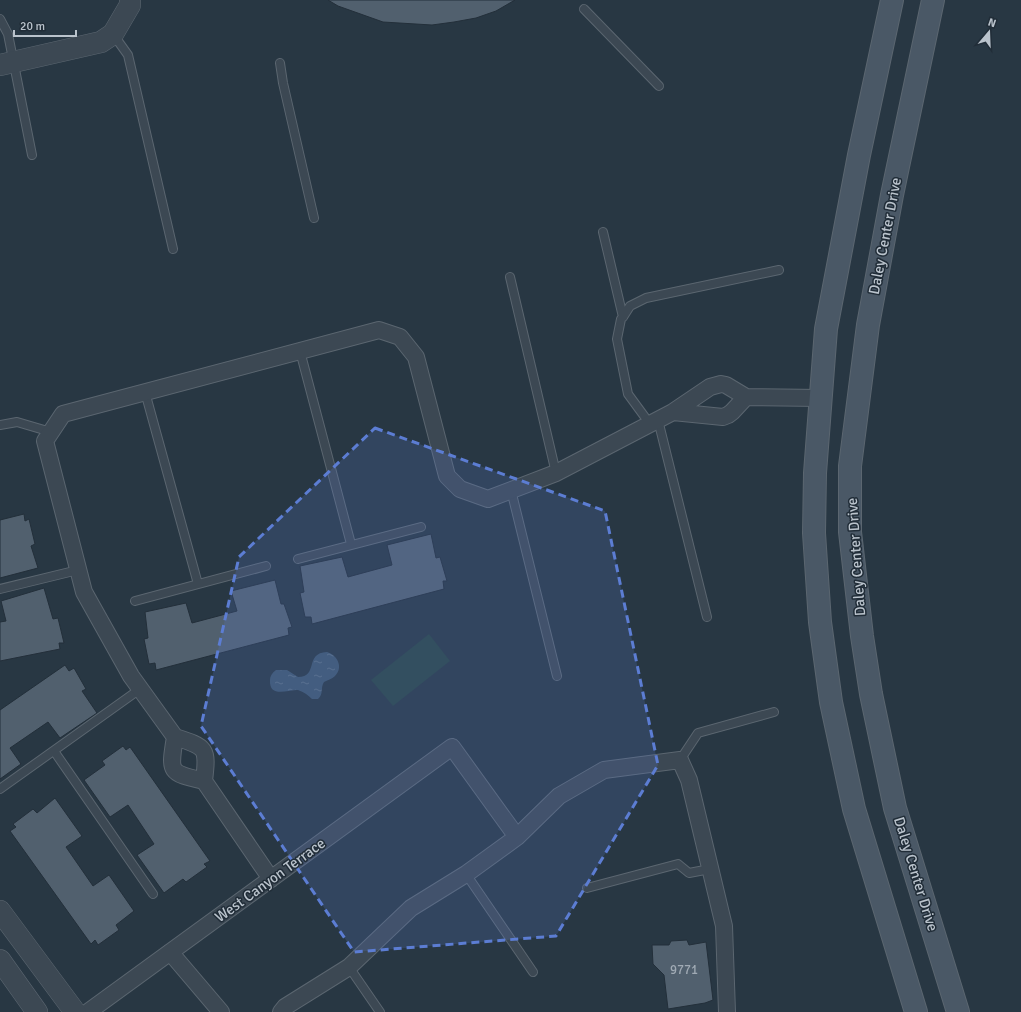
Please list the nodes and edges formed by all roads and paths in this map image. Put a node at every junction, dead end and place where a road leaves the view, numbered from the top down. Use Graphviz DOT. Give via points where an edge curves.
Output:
graph roads {
  1 [pos="130,0"];
  2 [pos="892,0"];
  3 [pos="933,0"];
  4 [pos="584,9"];
  5 [pos="0,19"];
  6 [pos="113,34"];
  7 [pos="7,63"];
  8 [pos="280,63"];
  9 [pos="659,86"];
  10 [pos="32,155"];
  11 [pos="314,218"];
  12 [pos="603,232"];
  13 [pos="173,249"];
  14 [pos="779,270"];
  15 [pos="510,277"];
  16 [pos="622,316"];
  17 [pos="300,351"];
  18 [pos="145,392"];
  19 [pos="746,397"];
  20 [pos="820,398"];
  21 [pos="673,412"];
  22 [pos="654,422"];
  23 [pos="0,425"];
  24 [pos="51,432"];
  25 [pos="556,474"];
  26 [pos="511,490"];
  27 [pos="421,526"];
  28 [pos="351,544"];
  29 [pos="298,559"];
  30 [pos="266,566"];
  31 [pos="78,570"];
  32 [pos="198,584"];
  33 [pos="0,589"];
  34 [pos="135,600"];
  35 [pos="707,617"];
  36 [pos="558,676"];
  37 [pos="140,689"];
  38 [pos="774,712"];
  39 [pos="175,737"];
  40 [pos="54,751"];
  41 [pos="680,760"];
  42 [pos="204,781"];
  43 [pos="0,789"];
  44 [pos="517,837"];
  45 [pos="710,868"];
  46 [pos="466,874"];
  47 [pos="271,879"];
  48 [pos="587,888"];
  49 [pos="153,894"];
  50 [pos="0,911"];
  51 [pos="170,952"];
  52 [pos="0,960"];
  53 [pos="349,968"];
  54 [pos="533,972"];
  55 [pos="37,1012"];
  56 [pos="75,1012"];
  57 [pos="88,1012"];
  58 [pos="221,1012"];
  59 [pos="281,1012"];
  60 [pos="380,1012"];
  61 [pos="727,1012"];
  62 [pos="916,1012"];
  63 [pos="958,1012"];
  1 -- 6 [label="street" via="130,6"];
  2 -- 20 [label="main road" via="826,328"];
  3 -- 63 [label="main road, Daley Center Drive" via="868,325 850,466 850,532 870,687 895,808"];
  4 -- 9 [label="lane"];
  5 -- 7 [label="lane" via="8,34"];
  6 -- 7 [label="street" via="101,42"];
  6 -- 13 [label="lane" via="128,55"];
  7 -- 10 [label="lane"];
  8 -- 11 [label="lane"];
  12 -- 16 [label="lane"];
  14 -- 16 [label="lane" via="646,298 630,306"];
  15 -- 25 [label="lane"];
  16 -- 22 [label="lane" via="617,338 628,394"];
  17 -- 18 [label="street"];
  17 -- 26 [label="street" via="379,330 400,337 416,357 447,476 460,489 488,499"];
  17 -- 28 [label="lane"];
  18 -- 24 [label="street" via="63,414"];
  18 -- 32 [label="lane"];
  19 -- 20 [label="street"];
  19 -- 21 [label="street" via="732,412 723,417"];
  19 -- 21 [label="street" via="726,385 715,384"];
  20 -- 62 [label="main road" via="814,533 820,622 831,702 854,809"];
  21 -- 22 [label="street"];
  22 -- 25 [label="street"];
  22 -- 35 [label="lane"];
  23 -- 24 [label="lane" via="16,422"];
  24 -- 31 [label="street" via="45,441"];
  25 -- 26 [label="street"];
  26 -- 36 [label="lane"];
  27 -- 28 [label="lane"];
  28 -- 29 [label="lane"];
  30 -- 32 [label="lane"];
  31 -- 33 [label="lane"];
  31 -- 37 [label="street" via="84,592"];
  32 -- 34 [label="lane"];
  37 -- 39 [label="street"];
  37 -- 40 [label="lane"];
  38 -- 41 [label="lane" via="698,733"];
  39 -- 42 [label="street" via="194,743 203,750 206,760"];
  39 -- 42 [label="street" via="171,761 173,767 181,776"];
  40 -- 43 [label="lane"];
  40 -- 49 [label="lane"];
  41 -- 44 [label="street" via="604,770 559,796"];
  41 -- 45 [label="street" via="689,780"];
  42 -- 47 [label="street"];
  44 -- 46 [label="street"];
  44 -- 47 [label="street, West Canyon Terrace" via="452,747"];
  45 -- 48 [label="lane" via="689,873 678,864"];
  45 -- 61 [label="street" via="724,926"];
  46 -- 53 [label="street" via="410,908"];
  46 -- 54 [label="lane"];
  47 -- 51 [label="street, West Canyon Terrace"];
  50 -- 56 [label="street"];
  51 -- 57 [label="street, West Canyon Terrace"];
  51 -- 58 [label="street"];
  52 -- 55 [label="street"];
  53 -- 59 [label="street" via="285,1007"];
  53 -- 60 [label="lane"];
}
